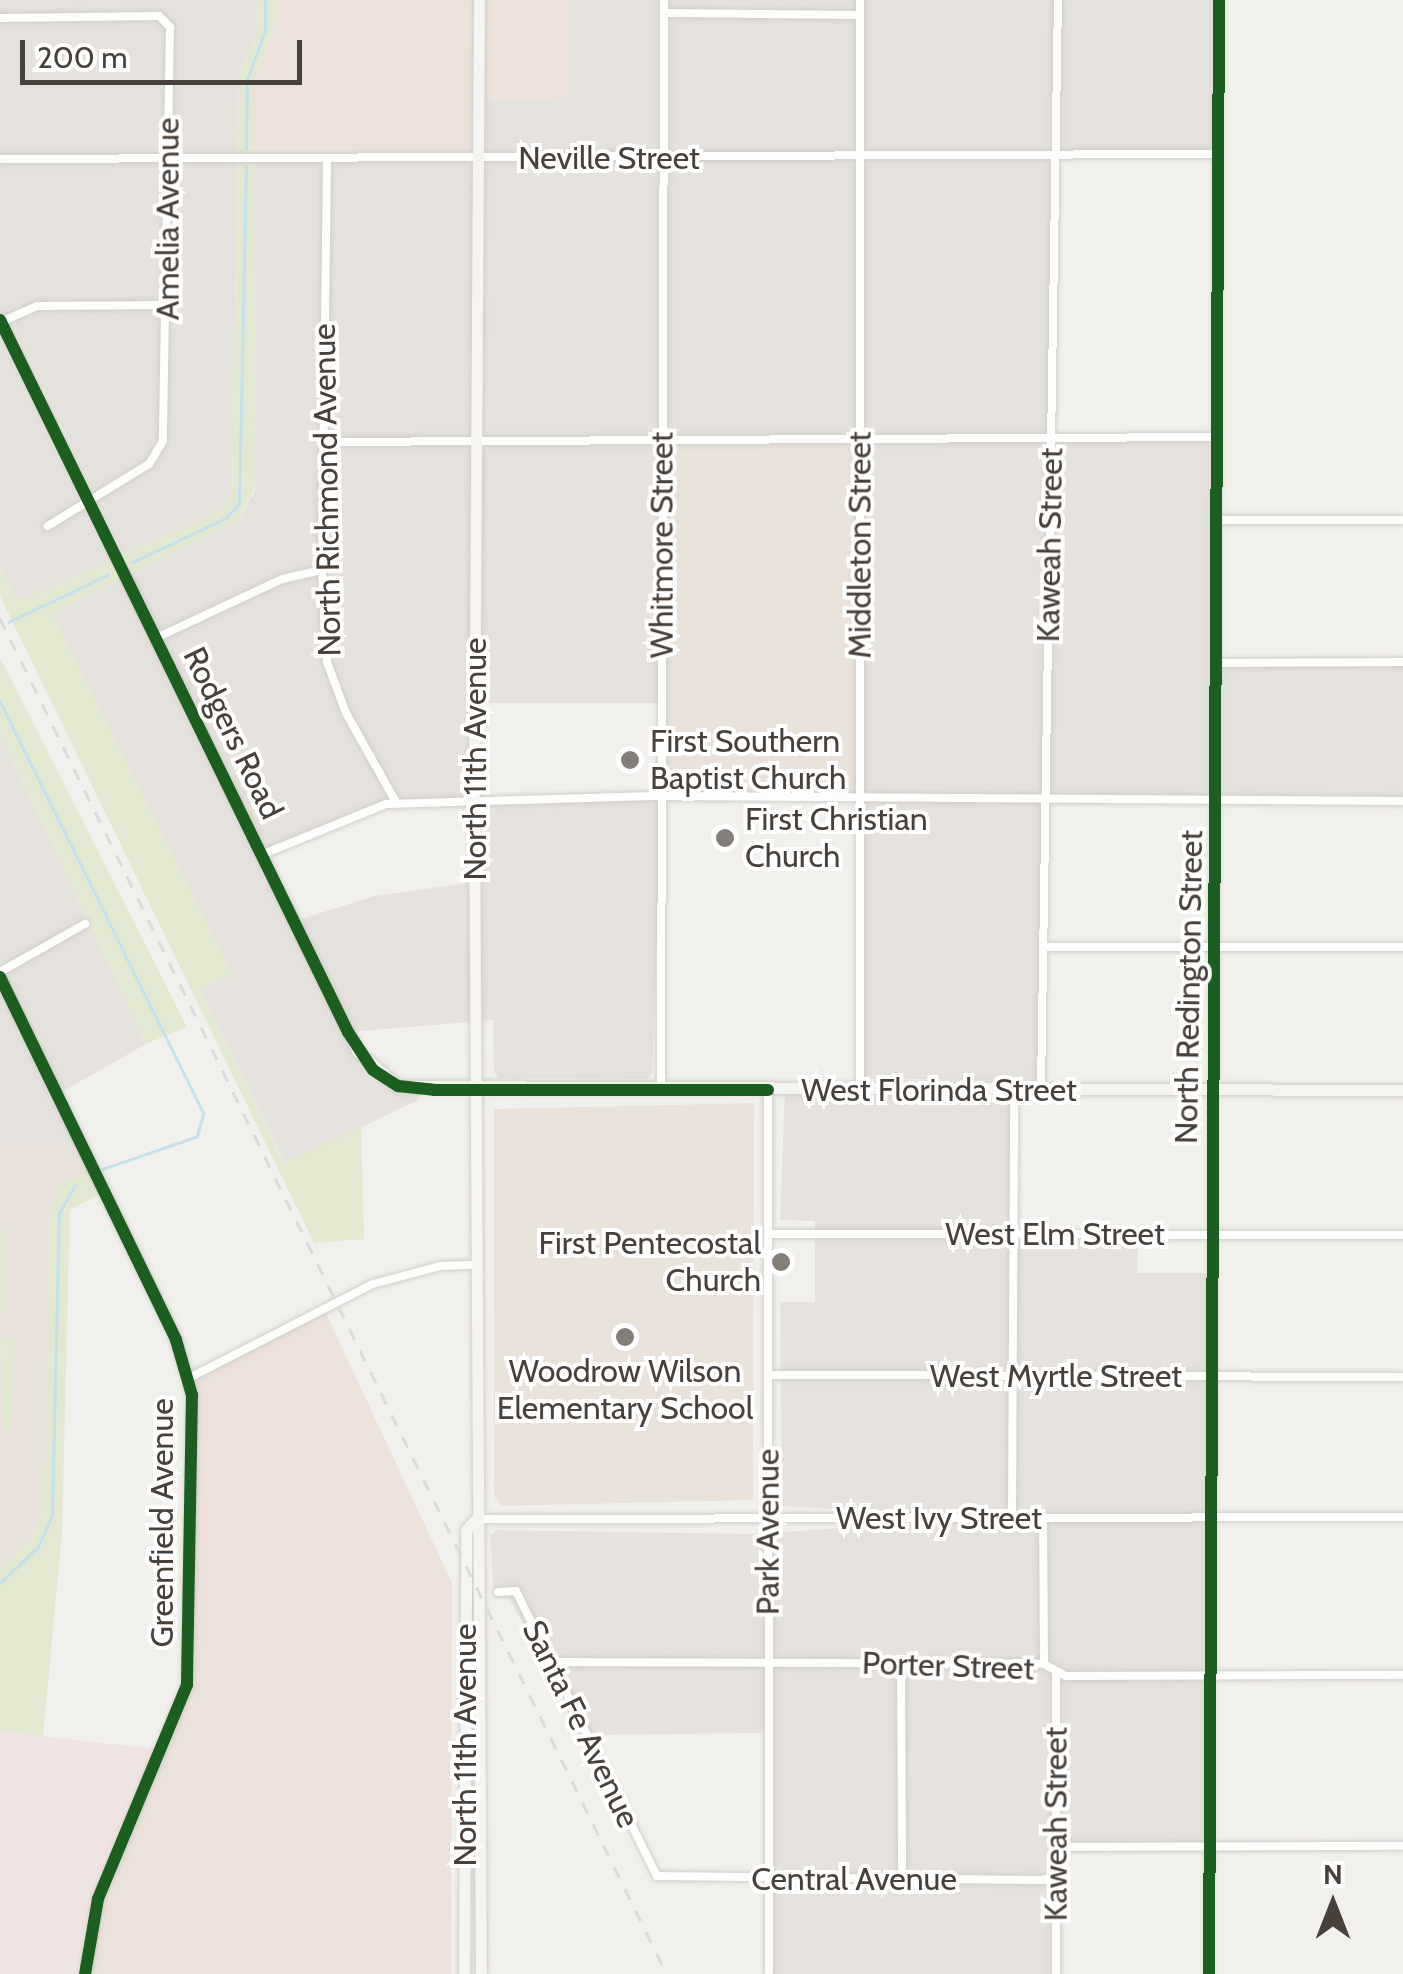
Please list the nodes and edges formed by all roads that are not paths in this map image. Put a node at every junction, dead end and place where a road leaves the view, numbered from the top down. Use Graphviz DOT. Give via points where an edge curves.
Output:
graph roads {
  1 [pos="479,0"];
  2 [pos="664,0"];
  3 [pos="860,0"];
  4 [pos="1058,0"];
  5 [pos="1219,0"];
  6 [pos="664,13"];
  7 [pos="860,15"];
  8 [pos="0,18"];
  9 [pos="1218,154"];
  10 [pos="1056,155"];
  11 [pos="860,156"];
  12 [pos="478,158"];
  13 [pos="664,158"];
  14 [pos="168,159"];
  15 [pos="328,159"];
  16 [pos="0,160"];
  17 [pos="167,306"];
  18 [pos="1,321"];
  19 [pos="475,437"];
  20 [pos="663,437"];
  21 [pos="860,437"];
  22 [pos="1052,437"];
  23 [pos="1216,437"];
  24 [pos="323,442"];
  25 [pos="87,498"];
  26 [pos="1215,520"];
  27 [pos="1403,520"];
  28 [pos="48,526"];
  29 [pos="322,570"];
  30 [pos="126,577"];
  31 [pos="156,638"];
  32 [pos="1403,662"];
  33 [pos="1216,663"];
  34 [pos="662,796"];
  35 [pos="860,798"];
  36 [pos="1046,798"];
  37 [pos="1218,799"];
  38 [pos="1403,800"];
  39 [pos="474,802"];
  40 [pos="396,804"];
  41 [pos="261,854"];
  42 [pos="86,924"];
  43 [pos="1403,946"];
  44 [pos="1044,947"];
  45 [pos="1217,947"];
  46 [pos="0,974"];
  47 [pos="661,1089"];
  48 [pos="476,1090"];
  49 [pos="768,1090"];
  50 [pos="860,1090"];
  51 [pos="1014,1090"];
  52 [pos="1041,1090"];
  53 [pos="1215,1090"];
  54 [pos="1403,1090"];
  55 [pos="768,1234"];
  56 [pos="1014,1234"];
  57 [pos="1214,1234"];
  58 [pos="1403,1234"];
  59 [pos="476,1265"];
  60 [pos="769,1376"];
  61 [pos="1013,1376"];
  62 [pos="1212,1376"];
  63 [pos="1403,1377"];
  64 [pos="189,1378"];
  65 [pos="1403,1516"];
  66 [pos="1209,1517"];
  67 [pos="768,1518"];
  68 [pos="1012,1518"];
  69 [pos="1043,1518"];
  70 [pos="476,1519"];
  71 [pos="498,1592"];
  72 [pos="550,1662"];
  73 [pos="770,1662"];
  74 [pos="901,1663"];
  75 [pos="1044,1664"];
  76 [pos="1056,1674"];
  77 [pos="1403,1675"];
  78 [pos="1208,1676"];
  79 [pos="1212,1846"];
  80 [pos="1403,1846"];
  81 [pos="1056,1847"];
  82 [pos="653,1872"];
  83 [pos="902,1879"];
  84 [pos="768,1880"];
  85 [pos="1058,1880"];
  86 [pos="464,1884"];
  87 [pos="481,1947"];
  88 [pos="84,1974"];
  89 [pos="468,1974"];
  90 [pos="482,1974"];
  91 [pos="769,1974"];
  92 [pos="1056,1974"];
  93 [pos="1209,1974"];
  1 -- 12 [label="street, North 11th Avenue"];
  2 -- 6 [label="street, Whitmore Street"];
  3 -- 7 [label="street, Middleton Street"];
  4 -- 10 [label="street, Kaweah Street"];
  5 -- 9 [label="street, North Redington Street"];
  6 -- 7 [label="street"];
  6 -- 13 [label="street, Whitmore Street"];
  7 -- 11 [label="street, Middleton Street"];
  8 -- 14 [label="street, Amelia Avenue" via="166,18"];
  9 -- 10 [label="street, Neville Street"];
  9 -- 23 [label="street, North Redington Street"];
  10 -- 11 [label="street, Neville Street"];
  10 -- 22 [label="street, Kaweah Street"];
  11 -- 13 [label="street, Neville Street"];
  11 -- 21 [label="street, Middleton Street"];
  12 -- 13 [label="street, Neville Street"];
  12 -- 15 [label="street, Neville Street"];
  12 -- 19 [label="street, North 11th Avenue"];
  13 -- 20 [label="street, Whitmore Street"];
  14 -- 15 [label="street, Neville Street"];
  14 -- 16 [label="street, Neville Street"];
  14 -- 17 [label="street, Amelia Avenue"];
  15 -- 24 [label="street, North Richmond Avenue"];
  17 -- 18 [label="street" via="37,306"];
  17 -- 25 [label="street, Amelia Avenue" via="168,409 160,451"];
  18 -- 25 [label="street, Rodgers Road"];
  19 -- 20 [label="street"];
  19 -- 24 [label="street"];
  19 -- 39 [label="street, North 11th Avenue"];
  20 -- 21 [label="street"];
  20 -- 34 [label="street, Whitmore Street"];
  21 -- 22 [label="street"];
  21 -- 35 [label="street, Middleton Street"];
  22 -- 23 [label="street"];
  22 -- 36 [label="street, Kaweah Street"];
  23 -- 26 [label="street, North Redington Street"];
  24 -- 29 [label="street, North Richmond Avenue"];
  25 -- 28 [label="street, Amelia Avenue"];
  25 -- 30 [label="street, Rodgers Road"];
  26 -- 27 [label="street"];
  26 -- 33 [label="street, North Redington Street"];
  29 -- 31 [label="street" via="282,579"];
  29 -- 40 [label="street, North Richmond Avenue" via="330,677"];
  30 -- 31 [label="street, Rodgers Road"];
  31 -- 41 [label="street, Rodgers Road"];
  32 -- 33 [label="street"];
  33 -- 37 [label="street, North Redington Street"];
  34 -- 35 [label="street"];
  34 -- 39 [label="street"];
  34 -- 47 [label="street, Whitmore Street"];
  35 -- 36 [label="street"];
  35 -- 50 [label="street, Middleton Street"];
  36 -- 37 [label="street"];
  36 -- 44 [label="street, Kaweah Street"];
  37 -- 38 [label="street"];
  37 -- 45 [label="street, North Redington Street"];
  39 -- 40 [label="street"];
  39 -- 48 [label="street, North 11th Avenue"];
  40 -- 41 [label="street" via="364,808"];
  41 -- 48 [label="street, Rodgers Road" via="364,1061 398,1086"];
  42 -- 46 [label="street"];
  43 -- 45 [label="street"];
  44 -- 45 [label="street"];
  44 -- 52 [label="street, Kaweah Street"];
  45 -- 53 [label="street, North Redington Street"];
  46 -- 64 [label="street, Greenfield Avenue"];
  47 -- 48 [label="street, West Florinda Street"];
  47 -- 49 [label="street, West Florinda Street"];
  48 -- 59 [label="street, North 11th Avenue"];
  49 -- 50 [label="street, West Florinda Street"];
  49 -- 55 [label="street, Park Avenue"];
  50 -- 51 [label="street, West Florinda Street"];
  51 -- 52 [label="street, West Florinda Street"];
  51 -- 56 [label="street"];
  52 -- 53 [label="street, West Florinda Street"];
  53 -- 54 [label="street, West Florinda Street"];
  53 -- 57 [label="street, North Redington Street"];
  55 -- 56 [label="street, West Elm Street"];
  55 -- 60 [label="street, Park Avenue"];
  56 -- 57 [label="street, West Elm Street"];
  56 -- 61 [label="street"];
  57 -- 58 [label="street, West Elm Street"];
  57 -- 62 [label="street, North Redington Street"];
  59 -- 64 [label="street" via="440,1266 373,1284"];
  59 -- 70 [label="street, North 11th Avenue"];
  60 -- 61 [label="street, West Myrtle Street"];
  60 -- 67 [label="street, Park Avenue"];
  61 -- 62 [label="street, West Myrtle Street"];
  61 -- 68 [label="street"];
  62 -- 63 [label="street, West Myrtle Street"];
  62 -- 66 [label="street, North Redington Street"];
  64 -- 88 [label="street, Greenfield Avenue" via="186,1685 98,1899"];
  65 -- 66 [label="street, West Ivy Street"];
  66 -- 69 [label="street, West Ivy Street"];
  66 -- 78 [label="street, North Redington Street"];
  67 -- 68 [label="street, West Ivy Street"];
  67 -- 70 [label="street, West Ivy Street"];
  67 -- 73 [label="street, Park Avenue"];
  68 -- 69 [label="street, West Ivy Street"];
  69 -- 75 [label="street"];
  70 -- 86 [label="street, North 11th Avenue" via="466,1530"];
  70 -- 87 [label="street, North 11th Avenue" via="482,1526 484,1601"];
  71 -- 72 [label="street, Santa Fe Avenue" via="516,1591"];
  72 -- 73 [label="street, Porter Street"];
  72 -- 82 [label="street, Santa Fe Avenue"];
  73 -- 74 [label="street, Porter Street"];
  73 -- 84 [label="street, Park Avenue"];
  74 -- 75 [label="street, Porter Street"];
  74 -- 83 [label="street"];
  75 -- 76 [label="street, Porter Street"];
  76 -- 78 [label="street, Porter Street"];
  76 -- 81 [label="street, Kaweah Street"];
  77 -- 78 [label="street, Porter Street"];
  78 -- 79 [label="street, North Redington Street"];
  79 -- 80 [label="street"];
  79 -- 81 [label="street"];
  79 -- 93 [label="street, North Redington Street"];
  81 -- 85 [label="street, Kaweah Street"];
  82 -- 84 [label="street, Central Avenue" via="666,1880"];
  83 -- 84 [label="street, Central Avenue"];
  83 -- 85 [label="street, Central Avenue"];
  84 -- 91 [label="street, Park Avenue"];
  85 -- 92 [label="street, Kaweah Street"];
  86 -- 87 [label="street" via="475,1885"];
  86 -- 89 [label="street, North 11th Avenue"];
  87 -- 90 [label="street, North 11th Avenue"];
}
